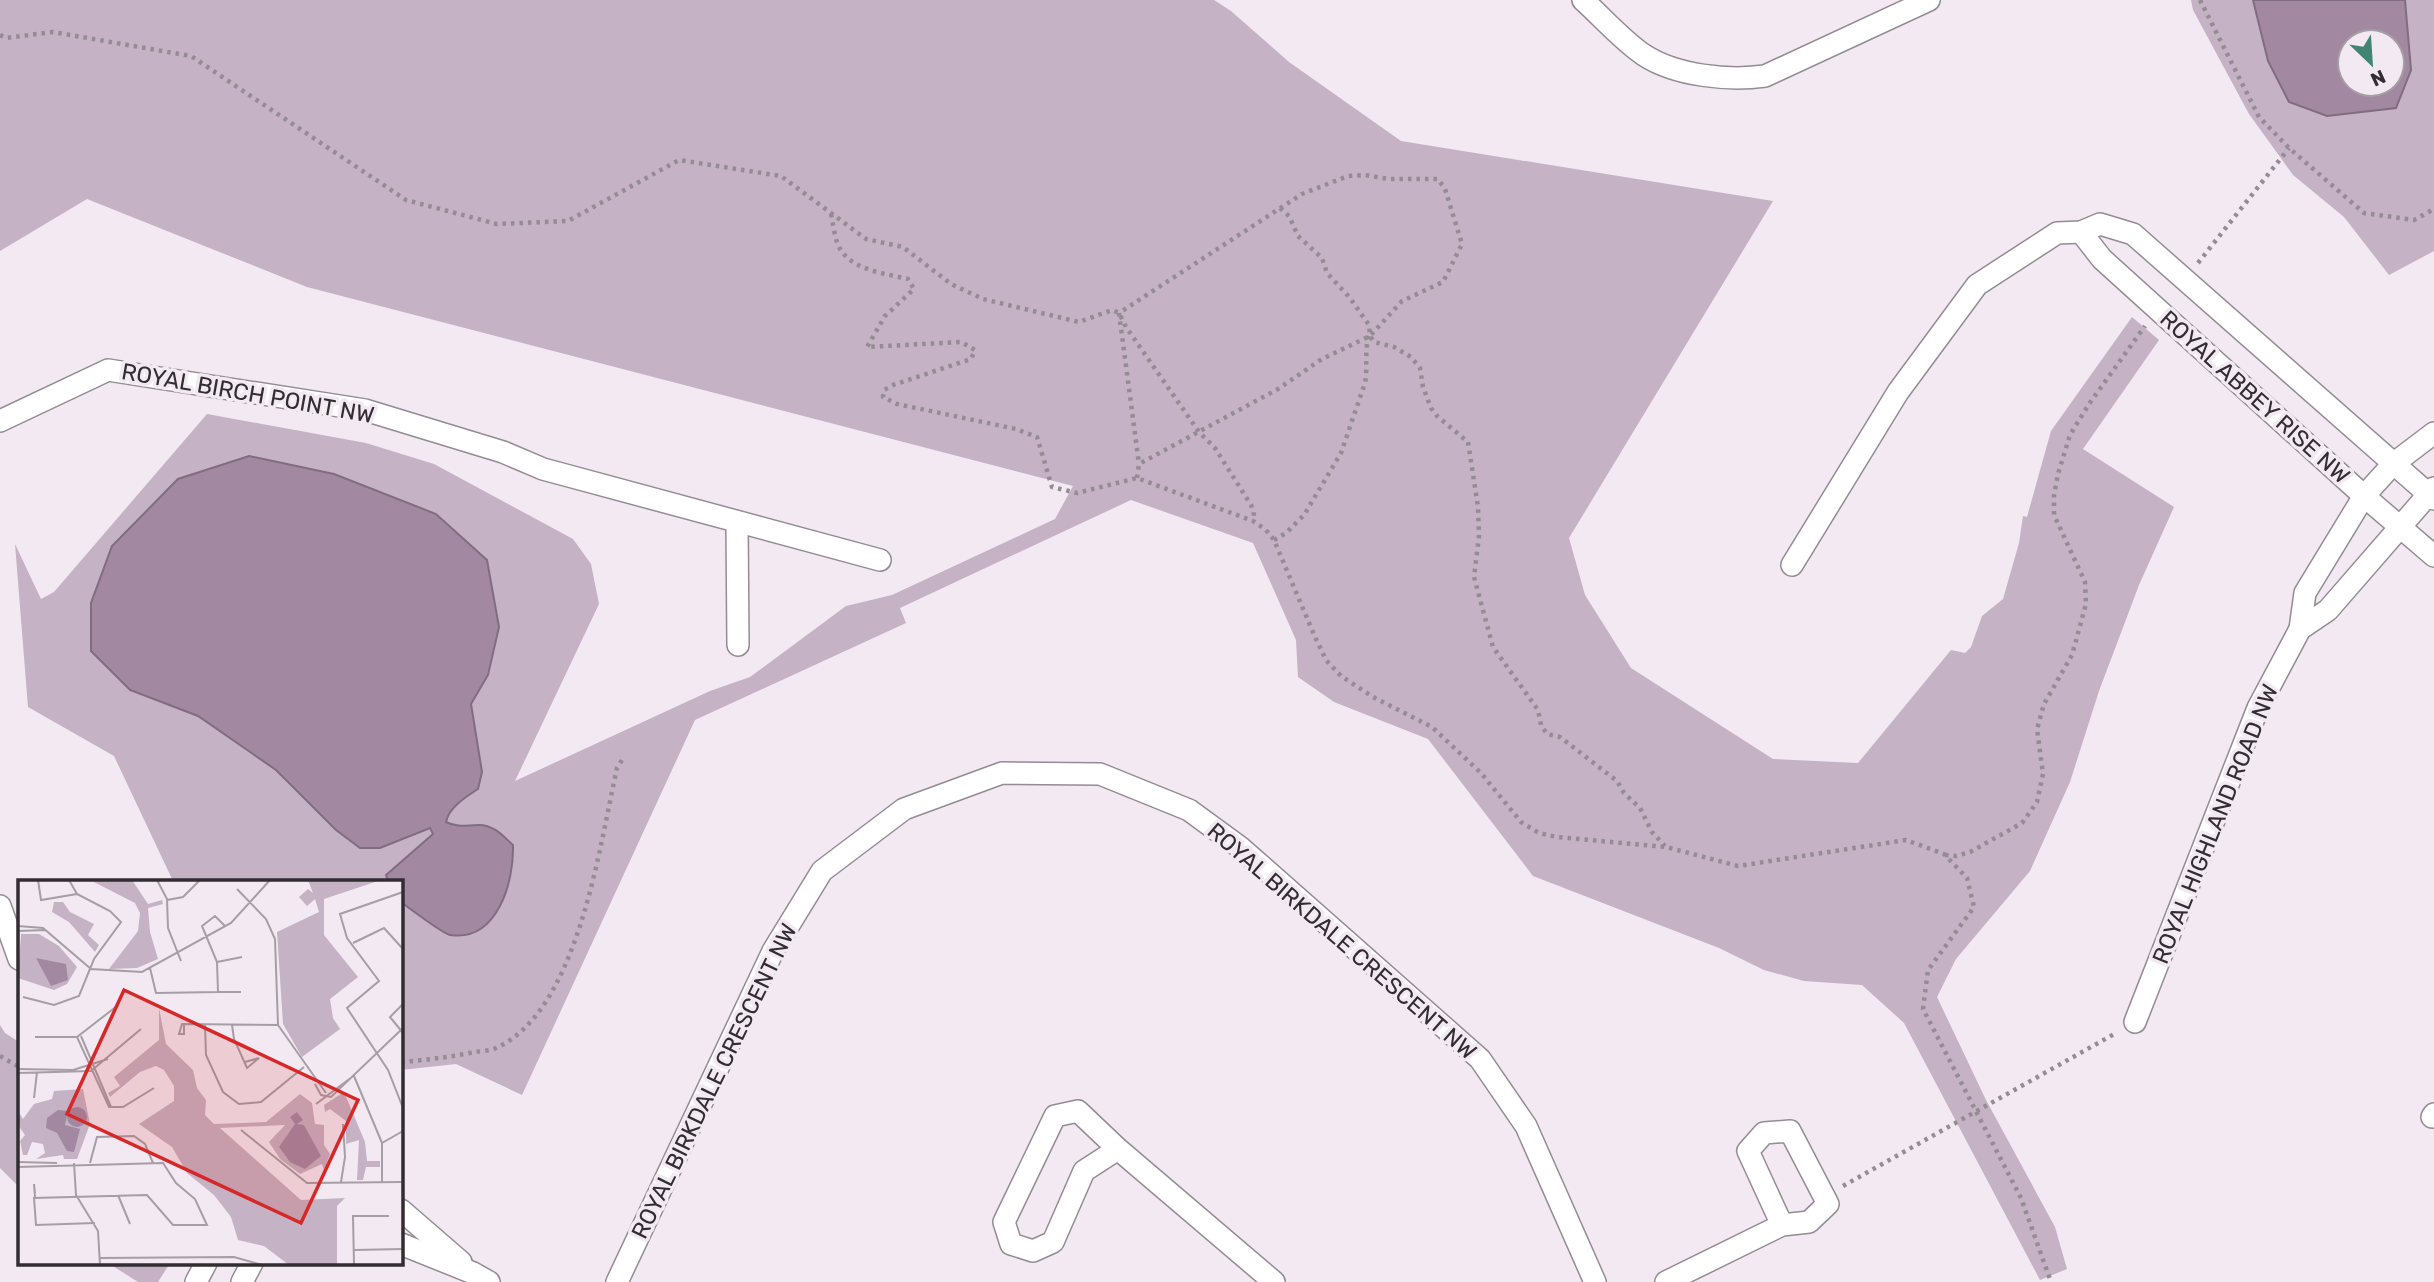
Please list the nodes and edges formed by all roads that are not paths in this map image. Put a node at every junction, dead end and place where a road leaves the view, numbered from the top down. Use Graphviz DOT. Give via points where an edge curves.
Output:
graph roads {
  1 [pos="1583,0"];
  2 [pos="1929,0"];
  3 [pos="2081,232"];
  4 [pos="0,421"];
  5 [pos="2434,433"];
  6 [pos="2393,464"];
  7 [pos="2432,493"];
  8 [pos="2364,496"];
  9 [pos="737,522"];
  10 [pos="2400,525"];
  11 [pos="2434,556"];
  12 [pos="880,560"];
  13 [pos="1792,565"];
  14 [pos="2300,629"];
  15 [pos="738,645"];
  16 [pos="0,906"];
  17 [pos="18,956"];
  18 [pos="2135,1022"];
  19 [pos="1118,1149"];
  20 [pos="402,1211"];
  21 [pos="1782,1225"];
  22 [pos="402,1244"];
  23 [pos="205,1264"];
  24 [pos="251,1264"];
  25 [pos="481,1277"];
  26 [pos="196,1282"];
  27 [pos="242,1282"];
  28 [pos="617,1282"];
  29 [pos="1274,1282"];
  30 [pos="1595,1282"];
  31 [pos="1666,1282"];
  1 -- 2 [label="street" via="1656,61 1724,79 1744,79 1765,76"];
  3 -- 6 [label="street, ROYAL ABBEY RISE NW" via="2100,223 2133,234"];
  3 -- 8 [label="street, ROYAL ABBEY RISE NW" via="2102,258"];
  3 -- 13 [label="street, ROYAL ABBEY RISE NW" via="2057,233 1977,285 1898,392"];
  4 -- 9 [label="street, ROYAL BIRCH POINT NW" via="108,370 365,410 503,452 542,470"];
  5 -- 6 [label="street, ROYAL HIGHLAND ROAD NW"];
  6 -- 7 [label="street, ROYAL ABBEY RISE NW"];
  6 -- 8 [label="street, ROYAL HIGHLAND ROAD NW"];
  7 -- 10 [label="street, ROYAL HIGHLAND ROAD NW"];
  8 -- 10 [label="street, ROYAL ABBEY RISE NW"];
  8 -- 14 [label="street, ROYAL HIGHLAND ROAD NW" via="2305,593"];
  9 -- 12 [label="street, ROYAL BIRCH POINT NW"];
  9 -- 15 [label="street"];
  10 -- 11 [label="street, ROYAL ABBEY RISE NW"];
  10 -- 14 [label="street, ROYAL HIGHLAND ROAD NW" via="2328,610"];
  14 -- 18 [label="street, ROYAL HIGHLAND ROAD NW" via="2258,708"];
  16 -- 17 [label="street"];
  19 -- 19 [label="street" via="1078,1111 1055,1116 1004,1222 1012,1244 1033,1251 1053,1242 1084,1171"];
  19 -- 29 [label="street"];
  20 -- 25 [label="street"];
  21 -- 21 [label="street" via="1809,1222 1828,1204 1790,1131 1764,1133 1748,1151"];
  21 -- 31 [label="street"];
  22 -- 25 [label="street"];
  23 -- 26 [label="street"];
  24 -- 27 [label="street"];
  28 -- 30 [label="street, ROYAL BIRKDALE CRESCENT NW" via="773,951 822,871 904,808 1002,773 1014,773 1100,774 1189,810 1251,857 1480,1059 1526,1126"];
}
